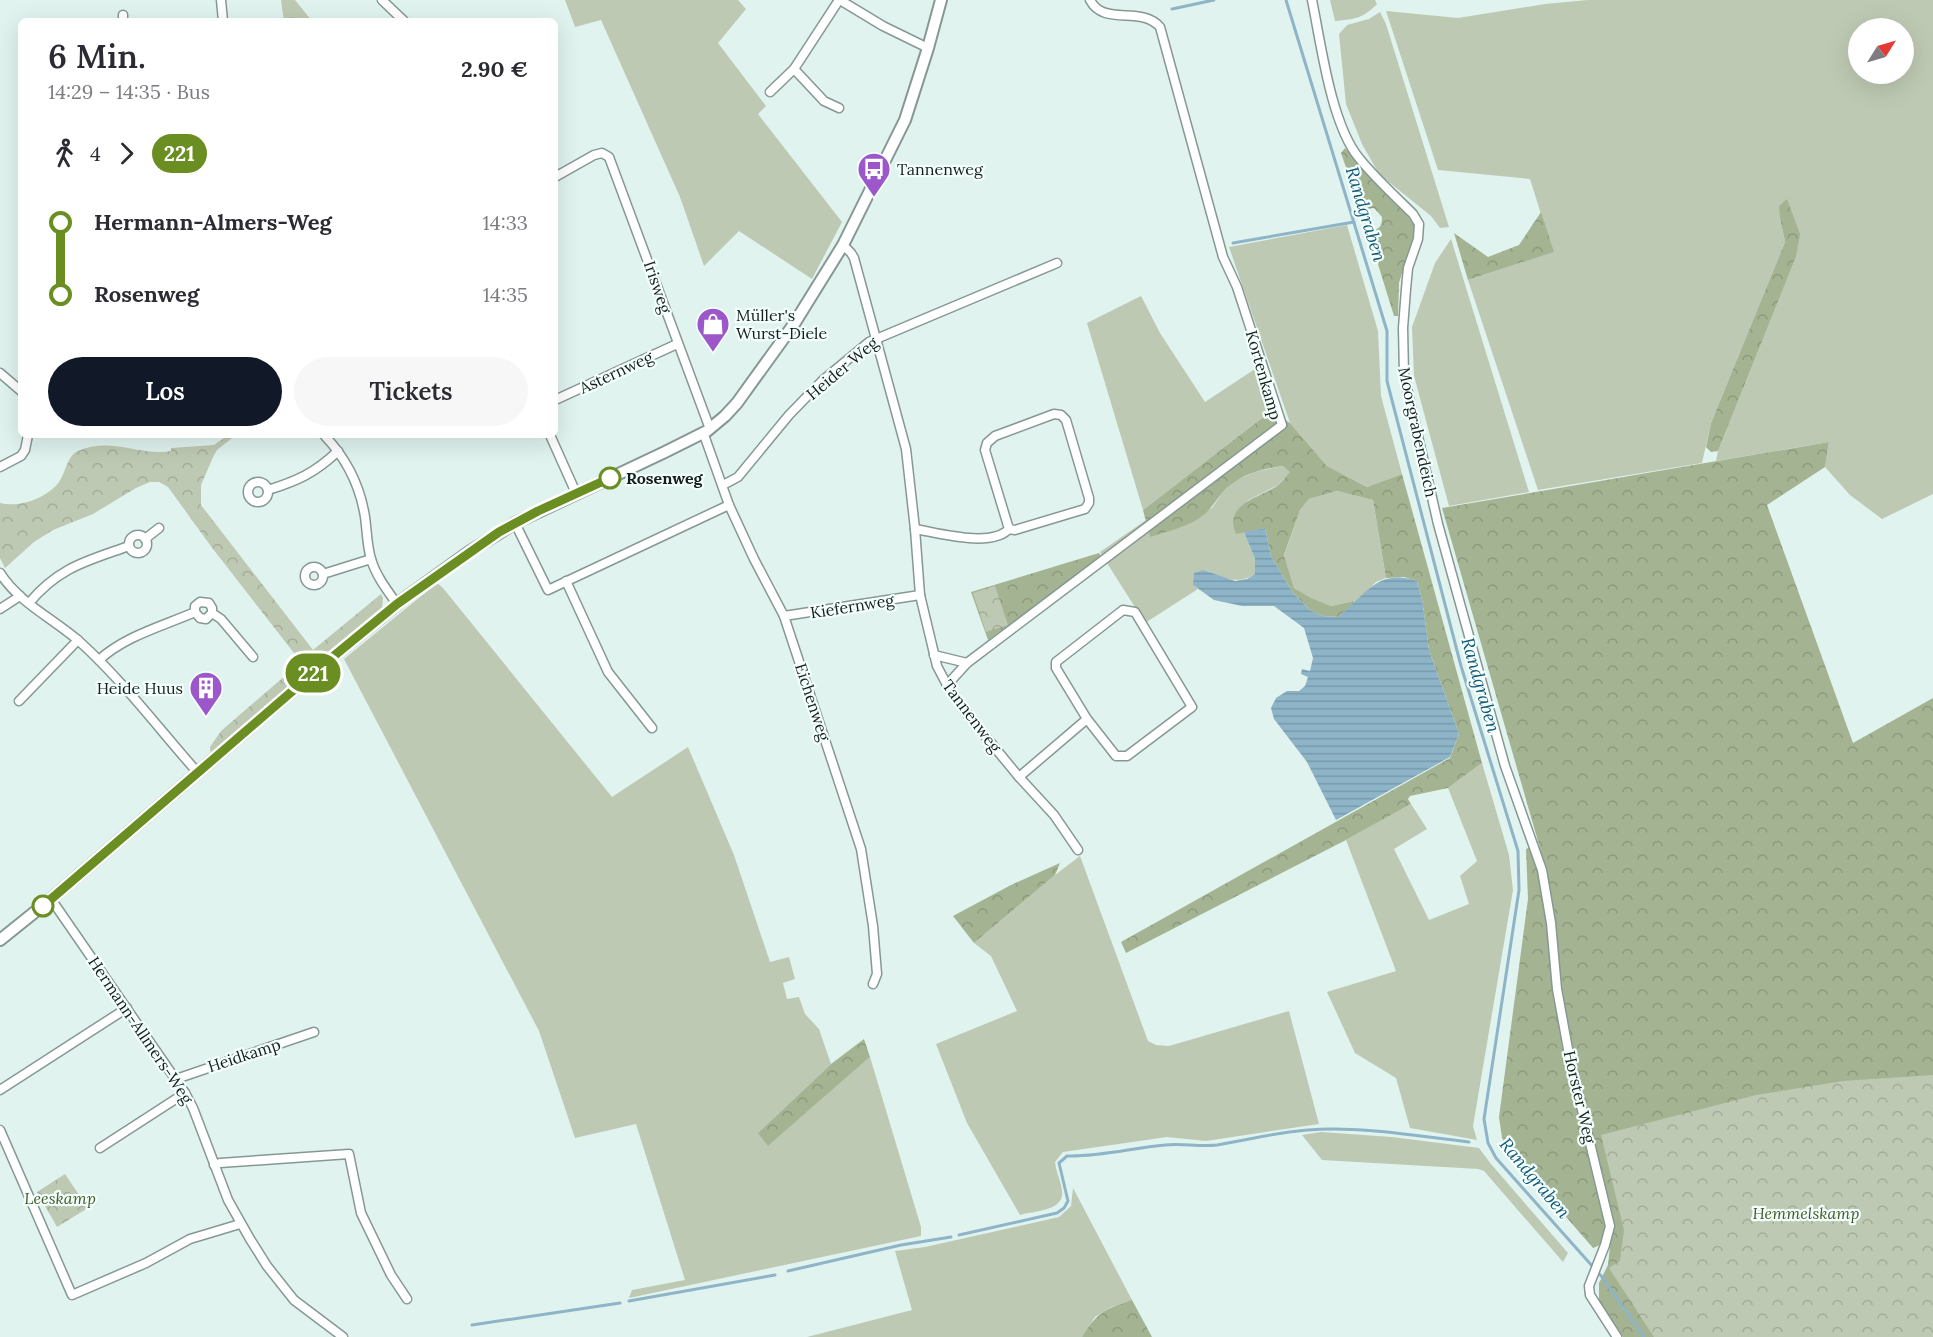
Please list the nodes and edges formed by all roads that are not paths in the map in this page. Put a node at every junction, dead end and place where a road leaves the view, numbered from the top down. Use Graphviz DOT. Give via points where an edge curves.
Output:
graph roads {
  1 [pos="221,0"];
  2 [pos="382,0"];
  3 [pos="839,0"];
  4 [pos="941,0"];
  5 [pos="1090,0"];
  6 [pos="1312,0"];
  7 [pos="223,18"];
  8 [pos="401,18"];
  9 [pos="928,48"];
  10 [pos="794,69"];
  11 [pos="770,92"];
  12 [pos="839,108"];
  13 [pos="558,175"];
  14 [pos="843,245"];
  15 [pos="1057,264"];
  16 [pos="876,338"];
  17 [pos="677,344"];
  18 [pos="0,373"];
  19 [pos="18,388"];
  20 [pos="558,399"];
  21 [pos="707,431"];
  22 [pos="27,438"];
  23 [pos="327,438"];
  24 [pos="551,438"];
  25 [pos="338,451"];
  26 [pos="0,467"];
  27 [pos="723,485"];
  28 [pos="268,490"];
  29 [pos="576,493"];
  30 [pos="729,505"];
  31 [pos="515,523"];
  32 [pos="159,528"];
  33 [pos="915,529"];
  34 [pos="1008,529"];
  35 [pos="145,538"];
  36 [pos="129,546"];
  37 [pos="371,559"];
  38 [pos="0,573"];
  39 [pos="323,574"];
  40 [pos="566,581"];
  41 [pos="920,595"];
  42 [pos="20,596"];
  43 [pos="29,603"];
  44 [pos="397,604"];
  45 [pos="0,609"];
  46 [pos="195,612"];
  47 [pos="212,613"];
  48 [pos="784,616"];
  49 [pos="78,640"];
  50 [pos="934,655"];
  51 [pos="253,657"];
  52 [pos="99,660"];
  53 [pos="967,663"];
  54 [pos="947,686"];
  55 [pos="19,701"];
  56 [pos="1087,719"];
  57 [pos="652,728"];
  58 [pos="198,773"];
  59 [pos="1019,777"];
  60 [pos="1534,846"];
  61 [pos="1078,850"];
  62 [pos="51,899"];
  63 [pos="0,940"];
  64 [pos="873,984"];
  65 [pos="127,1008"];
  66 [pos="314,1032"];
  67 [pos="176,1078"];
  68 [pos="0,1090"];
  69 [pos="185,1093"];
  70 [pos="0,1130"];
  71 [pos="100,1148"];
  72 [pos="214,1165"];
  73 [pos="240,1224"];
  74 [pos="407,1299"];
  75 [pos="343,1337"];
  76 [pos="1617,1337"];
  1 -- 7 [label="street"];
  2 -- 8 [label="street"];
  3 -- 9 [label="street"];
  3 -- 10 [label="street"];
  4 -- 9 [label="street"];
  5 -- 53 [label="street, Kortenkamp" via="1094,8 1105,14 1140,16 1160,27 1223,257 1237,287 1282,424"];
  6 -- 60 [label="street, Moorgrabendeich" via="1343,130 1358,157 1419,224 1408,268 1404,375 1438,524 1505,766"];
  9 -- 14 [label="street" via="905,120"];
  10 -- 11 [label="street"];
  10 -- 12 [label="street" via="824,101"];
  13 -- 17 [label="street, Irisweg" via="598,153 612,162"];
  14 -- 16 [label="street, Tannenweg" via="854,258"];
  14 -- 21 [label="street" via="794,324 737,404"];
  15 -- 16 [label="street, Heider Weg"];
  16 -- 27 [label="street, Heider Weg" via="823,380 738,477"];
  16 -- 33 [label="street, Tannenweg" via="906,449"];
  17 -- 20 [label="street, Asternweg"];
  17 -- 21 [label="street, Irisweg"];
  18 -- 19 [label="street"];
  21 -- 27 [label="street, Eichenweg"];
  21 -- 29 [label="street"];
  22 -- 26 [label="street" via="21,456"];
  23 -- 25 [label="street"];
  24 -- 29 [label="street"];
  25 -- 28 [label="street" via="312,473"];
  25 -- 37 [label="street" via="359,488"];
  27 -- 30 [label="street, Eichenweg"];
  29 -- 31 [label="street"];
  30 -- 40 [label="street"];
  30 -- 48 [label="street, Eichenweg"];
  31 -- 40 [label="street" via="548,590"];
  31 -- 44 [label="street"];
  32 -- 35 [label="street"];
  33 -- 34 [label="street" via="984,539"];
  33 -- 41 [label="street, Tannenweg"];
  34 -- 34 [label="street" via="987,443 995,436 1054,414 1061,415 1066,420 1088,506"];
  35 -- 36 [label="street" via="134,536"];
  35 -- 36 [label="street" via="146,547 140,553"];
  36 -- 43 [label="street" via="68,568"];
  37 -- 39 [label="street"];
  37 -- 44 [label="street"];
  38 -- 42 [label="street"];
  40 -- 57 [label="street" via="608,672"];
  41 -- 48 [label="street, Kiefernweg"];
  41 -- 50 [label="street, Tannenweg"];
  42 -- 43 [label="street"];
  42 -- 45 [label="street"];
  43 -- 49 [label="street"];
  44 -- 58 [label="street"];
  46 -- 47 [label="street" via="203,619"];
  46 -- 47 [label="street" via="197,604 203,601 211,605"];
  46 -- 52 [label="street" via="127,641"];
  47 -- 51 [label="street"];
  48 -- 64 [label="street, Eichenweg" via="861,849 873,926 877,974"];
  49 -- 52 [label="street"];
  49 -- 55 [label="street"];
  50 -- 53 [label="street"];
  50 -- 54 [label="street, Tannenweg"];
  52 -- 58 [label="street"];
  53 -- 54 [label="street, Kortenkamp"];
  54 -- 59 [label="street, Tannenweg"];
  56 -- 56 [label="street" via="1056,662 1123,610 1135,612 1192,707 1127,756 1116,756"];
  56 -- 59 [label="street"];
  58 -- 62 [label="street"];
  59 -- 61 [label="street, Tannenweg" via="1054,815"];
  60 -- 76 [label="street, Horster Weg" via="1546,891 1570,1060 1610,1226 1590,1282 1590,1295"];
  62 -- 63 [label="street"];
  62 -- 65 [label="street, Hermann-Allmers-Weg"];
  65 -- 67 [label="street, Hermann-Allmers-Weg"];
  65 -- 68 [label="street"];
  66 -- 67 [label="street, Heidkamp"];
  67 -- 69 [label="street, Hermann-Allmers-Weg"];
  69 -- 71 [label="street"];
  69 -- 72 [label="street, Hermann-Allmers-Weg"];
  70 -- 73 [label="street" via="72,1295 190,1239"];
  72 -- 73 [label="street, Hermann-Allmers-Weg"];
  72 -- 74 [label="street" via="349,1154 361,1213"];
  73 -- 75 [label="street, Hermann-Allmers-Weg" via="294,1300"];
}
